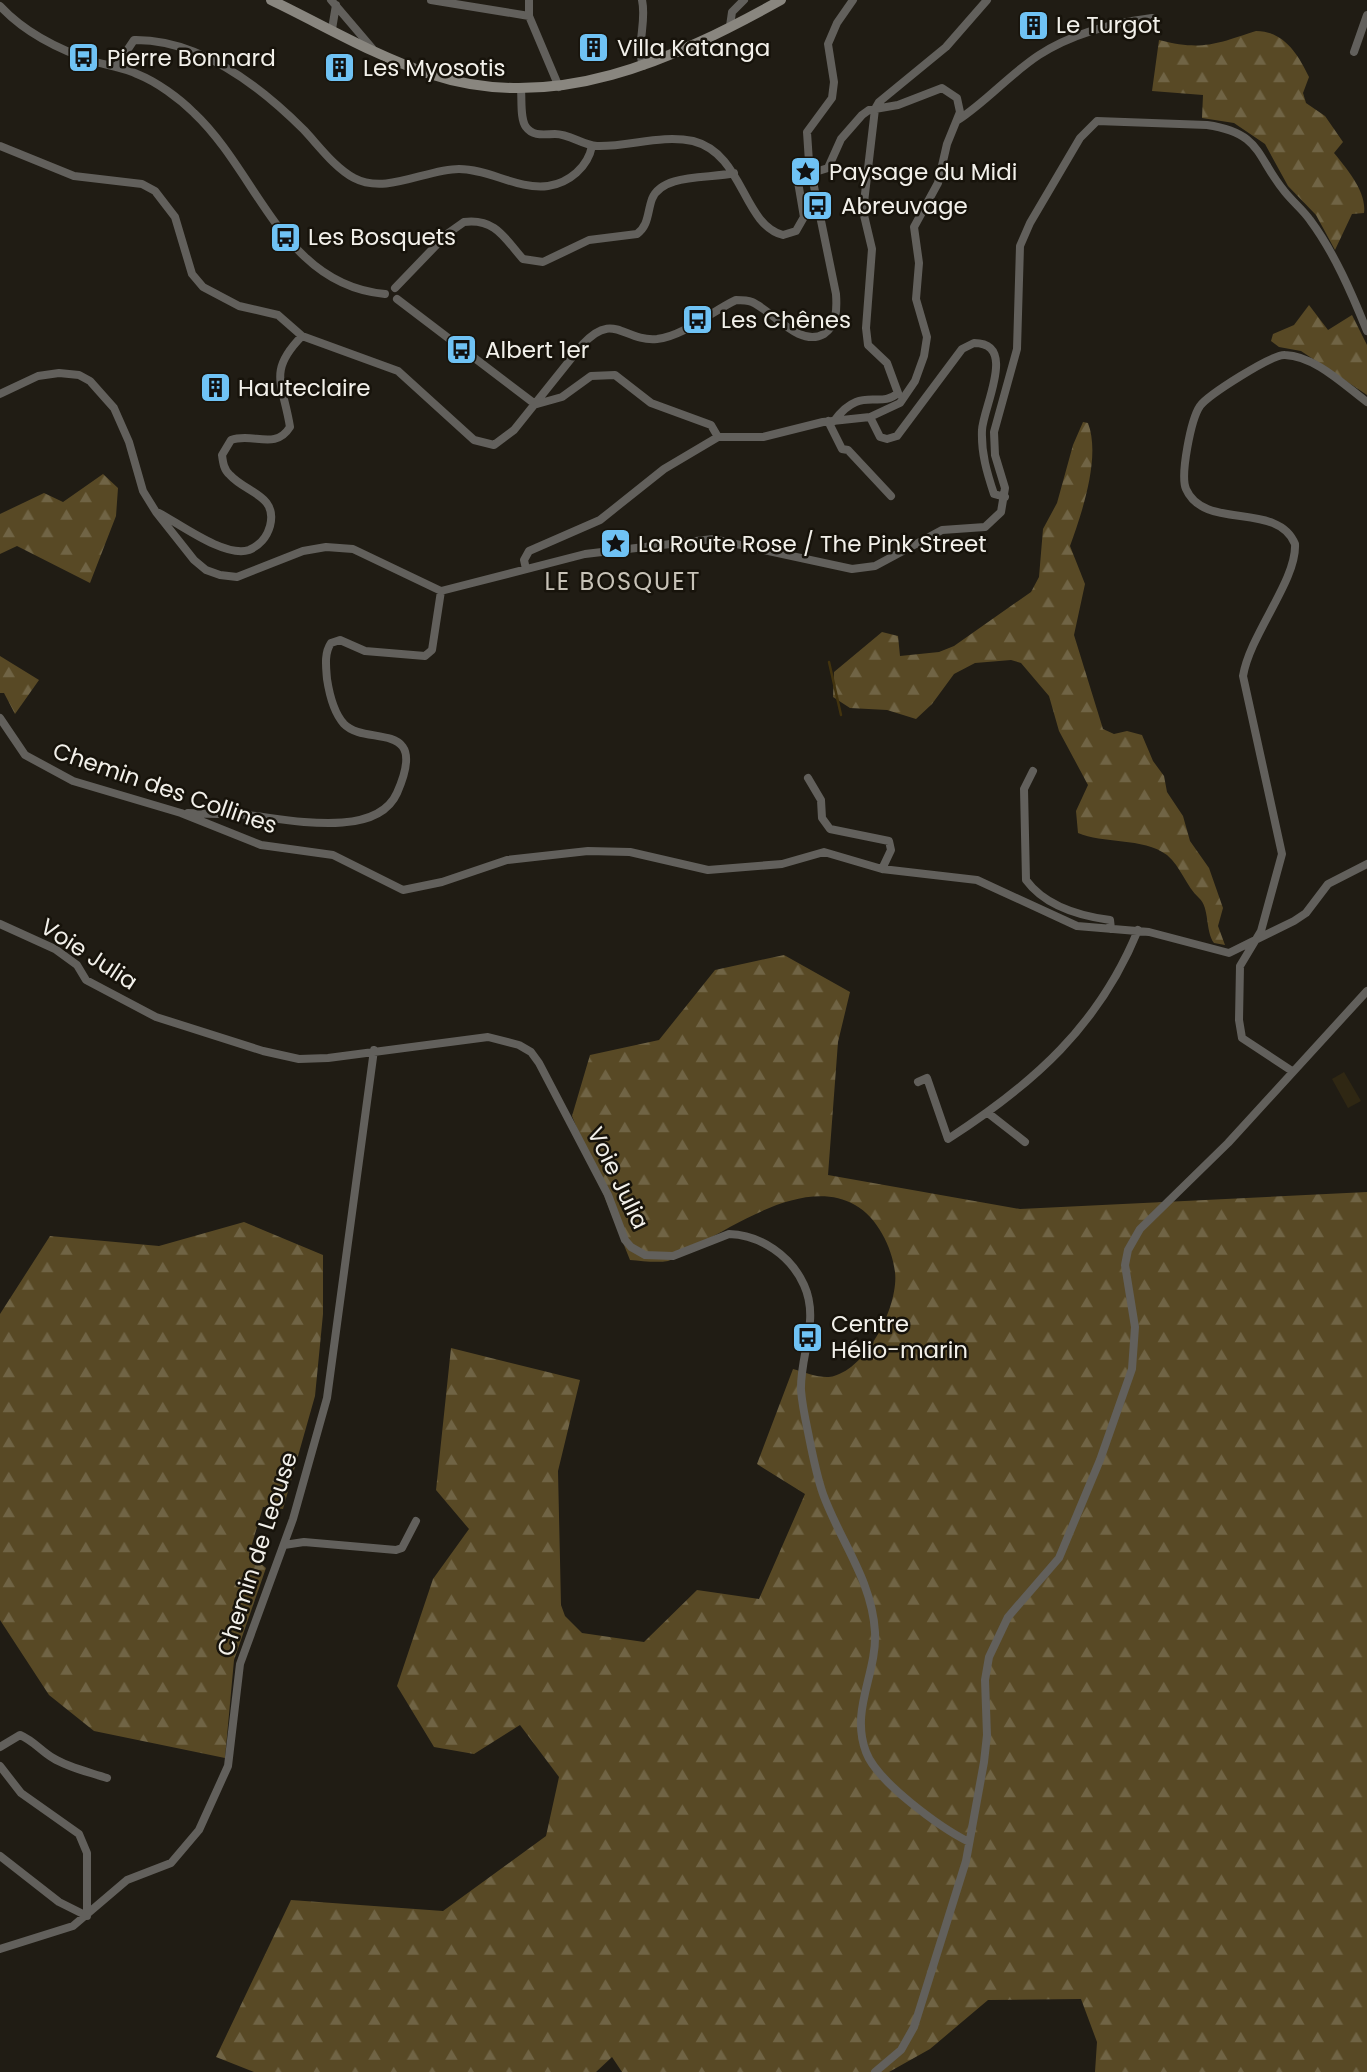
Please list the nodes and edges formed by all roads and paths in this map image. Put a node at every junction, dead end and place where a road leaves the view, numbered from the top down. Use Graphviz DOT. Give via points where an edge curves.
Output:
graph roads {
  1 [pos="271,0"];
  2 [pos="431,0"];
  3 [pos="529,0"];
  4 [pos="642,0"];
  5 [pos="744,0"];
  6 [pos="781,0"];
  7 [pos="853,0"];
  8 [pos="988,0"];
  9 [pos="333,3"];
  10 [pos="0,6"];
  11 [pos="1367,15"];
  12 [pos="528,16"];
  13 [pos="1153,18"];
  14 [pos="730,26"];
  15 [pos="331,29"];
  16 [pos="372,48"];
  17 [pos="1354,52"];
  18 [pos="116,66"];
  19 [pos="643,66"];
  20 [pos="559,87"];
  21 [pos="521,90"];
  22 [pos="875,109"];
  23 [pos="958,120"];
  24 [pos="0,146"];
  25 [pos="592,146"];
  26 [pos="809,162"];
  27 [pos="734,173"];
  28 [pos="812,173"];
  29 [pos="396,288"];
  30 [pos="385,294"];
  31 [pos="397,299"];
  32 [pos="1367,331"];
  33 [pos="302,336"];
  34 [pos="0,394"];
  35 [pos="1367,402"];
  36 [pos="535,404"];
  37 [pos="870,417"];
  38 [pos="831,421"];
  39 [pos="718,437"];
  40 [pos="891,496"];
  41 [pos="1005,497"];
  42 [pos="156,512"];
  43 [pos="526,569"];
  44 [pos="441,591"];
  45 [pos="0,718"];
  46 [pos="1033,771"];
  47 [pos="808,778"];
  48 [pos="181,813"];
  49 [pos="1367,864"];
  50 [pos="882,869"];
  51 [pos="0,924"];
  52 [pos="1111,929"];
  53 [pos="1138,930"];
  54 [pos="1251,944"];
  55 [pos="1367,991"];
  56 [pos="374,1050"];
  57 [pos="1292,1071"];
  58 [pos="918,1082"];
  59 [pos="988,1113"];
  60 [pos="1025,1142"];
  61 [pos="415,1521"];
  62 [pos="284,1545"];
  63 [pos="0,1748"];
  64 [pos="0,1766"];
  65 [pos="107,1778"];
  66 [pos="969,1842"];
  67 [pos="0,1856"];
  68 [pos="88,1916"];
  69 [pos="0,1949"];
  70 [pos="876,2072"];
  1 -- 15 [label="main road"];
  2 -- 12 [label="street"];
  3 -- 12 [label="street"];
  4 -- 19 [label="street"];
  5 -- 14 [label="street" via="732,12"];
  6 -- 14 [label="main road"];
  7 -- 26 [label="street" via="828,44 834,90 829,105 810,123"];
  8 -- 22 [label="street" via="946,47"];
  9 -- 15 [label="street"];
  9 -- 16 [label="street"];
  10 -- 18 [label="street" via="45,40"];
  11 -- 17 [label="street"];
  12 -- 20 [label="street"];
  13 -- 23 [label="street" via="1071,38 1038,56"];
  14 -- 19 [label="main road"];
  15 -- 16 [label="main road"];
  16 -- 21 [label="main road" via="449,80"];
  18 -- 25 [label="street" via="134,40 154,40 216,62 274,100 345,172 368,183 460,169 548,186 582,168"];
  18 -- 30 [label="street" via="156,84 194,112 231,154 267,214 298,253 346,284"];
  19 -- 20 [label="main road"];
  20 -- 21 [label="main road"];
  21 -- 25 [label="street" via="523,121 530,132 557,134"];
  22 -- 23 [label="street" via="891,108 942,88 957,98"];
  22 -- 28 [label="street" via="846,131 828,168"];
  22 -- 38 [label="street" via="863,211 872,249 866,328 868,345 887,363 898,393 886,399 856,401"];
  23 -- 37 [label="street" via="938,183 914,227 919,262 916,299 927,337 924,356 900,403"];
  24 -- 33 [label="street" via="74,176 142,184 155,191 175,217 192,274 203,287 239,306 278,316"];
  25 -- 27 [label="street" via="692,141 719,155"];
  26 -- 27 [label="street" via="797,176 804,217 796,231 783,235 765,222 746,198"];
  26 -- 28 [label="street"];
  27 -- 29 [label="street" via="668,183 653,195 646,224 637,234 589,240 543,262 523,259 506,235 491,225 464,222"];
  28 -- 36 [label="street" via="836,294 837,308 829,331 807,337 749,300 736,300 657,339 604,328 588,339"];
  29 -- 30 [label="street" via="388,288"];
  29 -- 31 [label="street"];
  30 -- 31 [label="street" via="388,300"];
  31 -- 36 [label="street"];
  32 -- 41 [label="street" via="1312,222 1284,191 1257,149 1224,128 1097,121 1089,126 1021,242 1017,349 993,432"];
  33 -- 36 [label="street" via="398,371 482,444 504,440"];
  33 -- 42 [label="street" via="286,352 279,368 290,427 285,435 274,441 231,440 222,455 230,476 270,506 272,518 261,542 250,550 233,551"];
  34 -- 42 [label="street" via="48,374 79,375 90,381 114,408"];
  35 -- 54 [label="street" via="1311,363 1276,355 1206,399 1190,436 1185,486 1196,500 1215,510 1280,526 1295,544 1292,564 1249,651 1243,676 1282,854 1264,922"];
  36 -- 39 [label="street" via="562,397 591,376 615,375 652,403 711,425"];
  37 -- 38 [label="street"];
  37 -- 41 [label="street" via="880,437 897,436 962,349 974,343 988,347 998,368 984,415 983,454 994,494"];
  38 -- 39 [label="street" via="763,437"];
  38 -- 40 [label="street" via="842,449"];
  39 -- 43 [label="street" via="664,470 600,520 528,551"];
  41 -- 43 [label="street" via="1001,512 985,527 942,530 868,568 852,569 713,539 585,554"];
  42 -- 44 [label="street" via="194,560 220,575 237,578 303,551 354,549"];
  43 -- 44 [label="street"];
  44 -- 48 [label="street" via="432,650 425,656 365,651 340,640 327,649 329,691 345,724 355,731 392,737 404,753 402,781 392,804 369,818 315,824"];
  45 -- 48 [label="street, Chemin des Collines" via="25,755 51,771"];
  46 -- 52 [label="street" via="1024,789 1026,880 1033,890 1078,915 1110,920"];
  47 -- 50 [label="street" via="830,829 889,841 891,850"];
  48 -- 50 [label="street, Chemin des Collines" via="261,845 333,855 403,890 507,860 606,850 708,870 782,864 824,852"];
  49 -- 54 [label="street, Chemin des Collines" via="1328,884 1306,913"];
  50 -- 52 [label="street, Chemin des Collines" via="968,877 1068,924"];
  51 -- 56 [label="street, Voie Julia" via="55,949 77,965 86,980 156,1017 299,1059"];
  52 -- 53 [label="street, Chemin des Collines"];
  53 -- 54 [label="street, Chemin des Collines" via="1229,953"];
  53 -- 59 [label="street" via="1103,1002 1072,1040"];
  54 -- 57 [label="street" via="1240,966 1240,1030 1246,1042"];
  55 -- 57 [label="street"];
  56 -- 62 [label="street, Chemin de Leouse" via="327,1398"];
  56 -- 66 [label="street, Voie Julia" via="488,1037 519,1045 539,1063 631,1247 645,1255 673,1256 729,1234 740,1235 780,1252 793,1266 811,1310 801,1390 808,1433 823,1494 860,1572 875,1633 860,1720 867,1754 894,1787"];
  57 -- 66 [label="street" via="1228,1143 1140,1229 1128,1250 1125,1265 1135,1327 1132,1369 1096,1472 1059,1558 1008,1617 989,1657 987,1735"];
  58 -- 59 [label="street" via="927,1078 948,1139"];
  59 -- 60 [label="street"];
  61 -- 62 [label="street" via="402,1548 396,1550 304,1542"];
  62 -- 68 [label="street, Chemin de Leouse" via="240,1664 228,1766 199,1830 172,1863 127,1880"];
  63 -- 65 [label="street" via="20,1735 66,1765"];
  64 -- 68 [label="street" via="21,1793 79,1834 87,1853"];
  66 -- 70 [label="street" via="914,2027 901,2050"];
  67 -- 68 [label="street" via="60,1902"];
  68 -- 69 [label="street, Chemin de Leouse" via="74,1926"];
}
